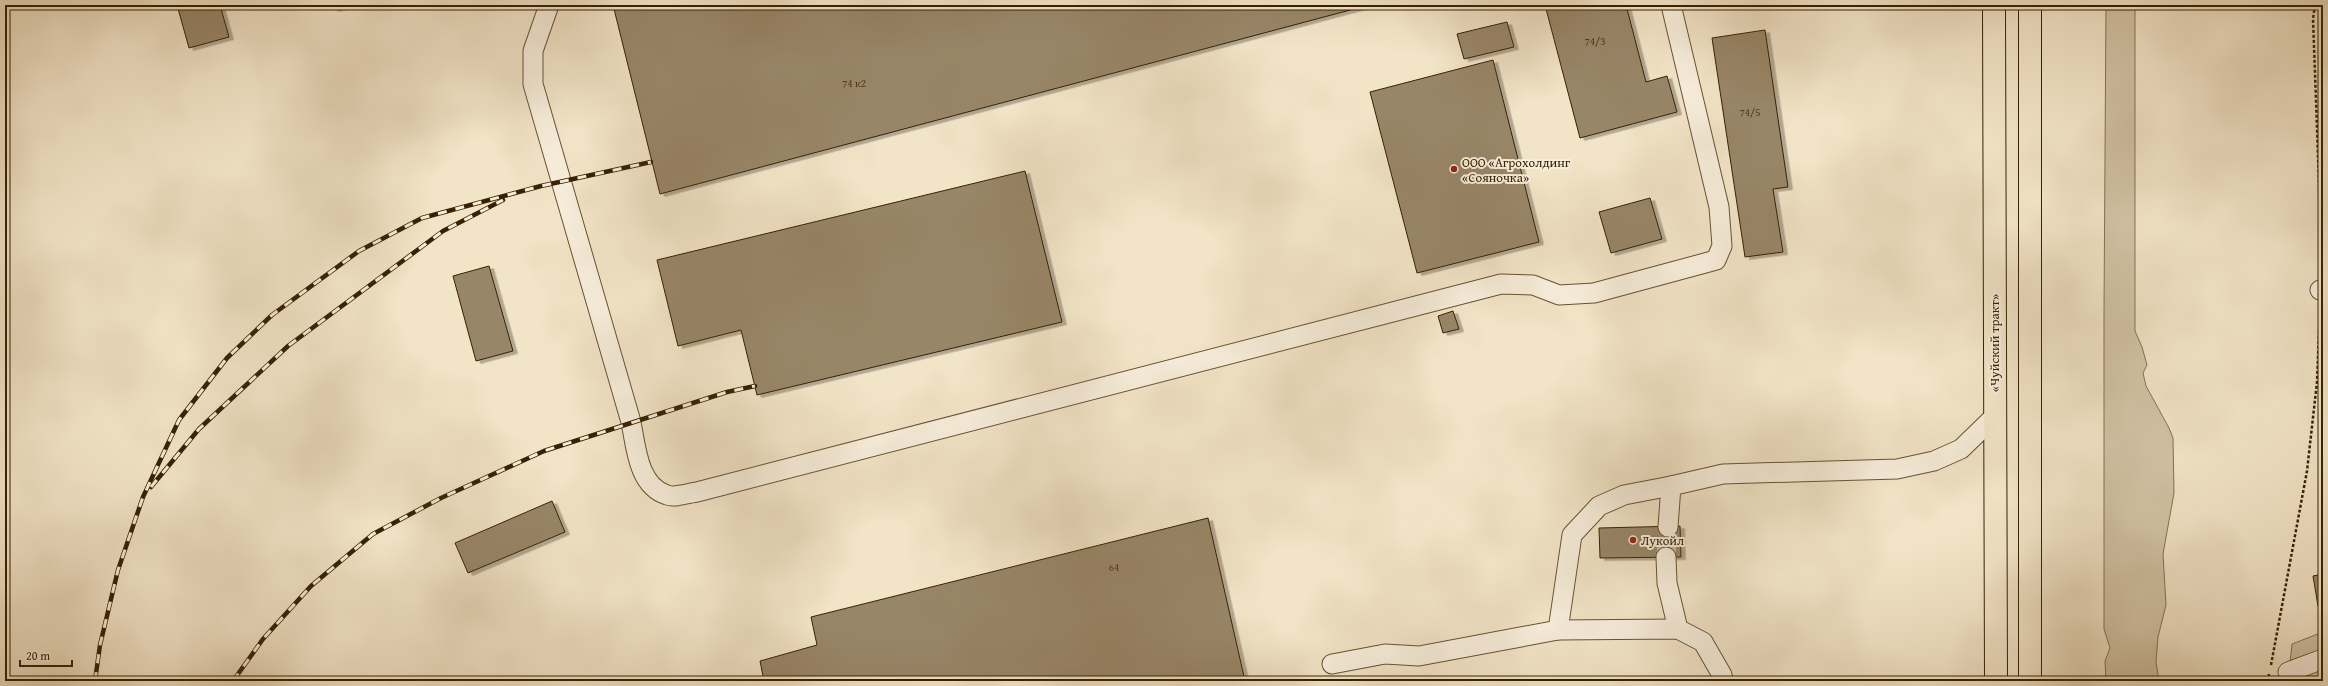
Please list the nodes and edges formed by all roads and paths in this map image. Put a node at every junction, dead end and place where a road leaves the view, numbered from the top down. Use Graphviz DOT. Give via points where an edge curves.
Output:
graph roads {
  1 [pos="550,5"];
  2 [pos="1671,5"];
  3 [pos="1994,5"];
  4 [pos="2030,5"];
  5 [pos="2315,5"];
  6 [pos="2322,290"];
  7 [pos="1994,417"];
  8 [pos="1671,486"];
  9 [pos="1668,527"];
  10 [pos="1666,557"];
  11 [pos="1678,629"];
  12 [pos="1558,630"];
  13 [pos="2323,659"];
  14 [pos="1332,664"];
  15 [pos="2288,672"];
  16 [pos="1723,681"];
  17 [pos="1996,681"];
  18 [pos="2030,681"];
  19 [pos="2268,681"];
  1 -- 2 [label="street" via="533,51 532,84 631,422 640,466 651,486 668,496 698,492 1501,284 1533,286 1559,295 1594,293 1716,260 1722,246 1719,207"];
  3 -- 7 [label="highway, «Чуйский тракт»"];
  4 -- 18 [label="highway"];
  5 -- 6 [label="path" via="2313,19"];
  6 -- 19 [label="path" via="2317,382 2307,471"];
  7 -- 8 [label="street" via="1961,449 1934,461 1897,469 1722,474"];
  7 -- 17 [label="highway, «Чуйский тракт»"];
  8 -- 9 [label="street"];
  8 -- 12 [label="street" via="1624,495 1598,506 1572,535"];
  10 -- 11 [label="street" via="1667,583"];
  11 -- 12 [label="street"];
  11 -- 16 [label="street" via="1703,642"];
  12 -- 14 [label="street" via="1419,656 1385,654"];
  13 -- 15 [label="street"];
}
